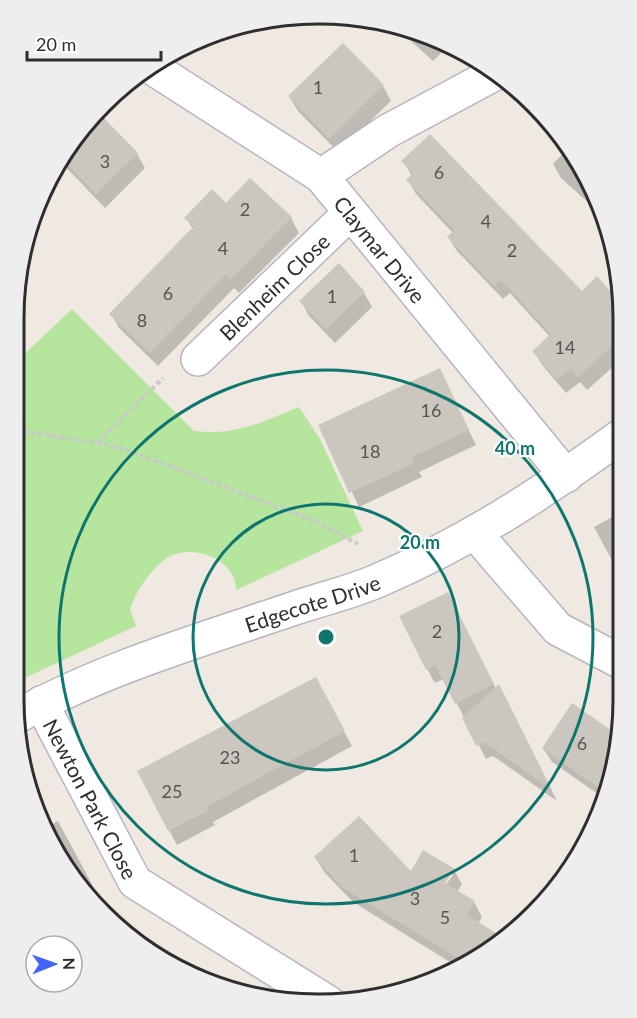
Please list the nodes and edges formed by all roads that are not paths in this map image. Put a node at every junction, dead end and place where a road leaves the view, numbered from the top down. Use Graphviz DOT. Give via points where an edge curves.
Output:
graph roads {
  1 [pos="158,72"];
  2 [pos="487,78"];
  3 [pos="321,177"];
  4 [pos="350,213"];
  5 [pos="198,359"];
  6 [pos="613,442"];
  7 [pos="566,476"];
  8 [pos="476,534"];
  9 [pos="613,658"];
  10 [pos="29,710"];
  11 [pos="314,994"];
  1 -- 3 [label="street, Claymar Drive"];
  2 -- 3 [label="street" via="388,131"];
  3 -- 4 [label="street, Claymar Drive"];
  4 -- 5 [label="street, Blenheim Close"];
  4 -- 7 [label="street, Claymar Drive"];
  6 -- 7 [label="street, Edgecote Drive"];
  7 -- 8 [label="street, Edgecote Drive"];
  8 -- 9 [label="street" via="558,629"];
  8 -- 10 [label="street, Edgecote Drive" via="375,581 145,659"];
  10 -- 11 [label="street, Newton Park Close" via="135,882"];
}
